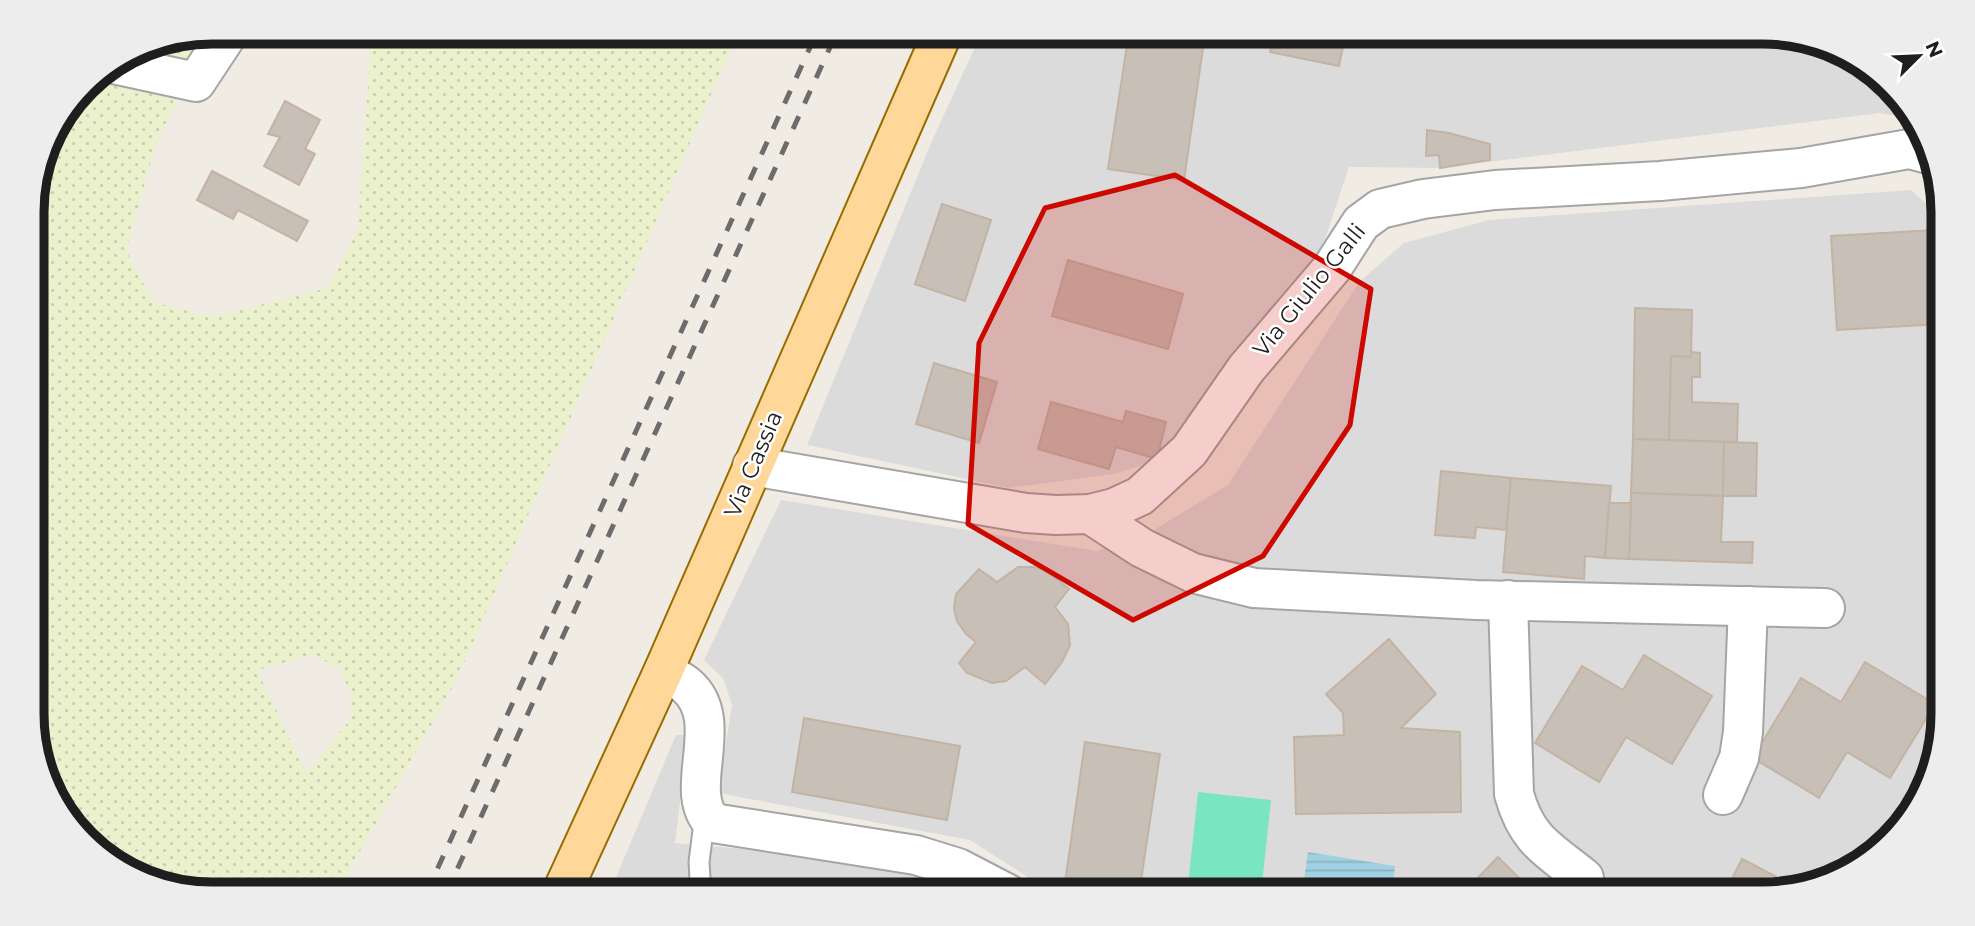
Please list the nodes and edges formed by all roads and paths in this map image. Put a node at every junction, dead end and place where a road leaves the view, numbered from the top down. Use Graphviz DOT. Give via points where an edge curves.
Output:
graph roads {
  1 [pos="221,44"];
  2 [pos="938,44"];
  3 [pos="127,67"];
  4 [pos="1920,152"];
  5 [pos="752,466"];
  6 [pos="1090,514"];
  7 [pos="1507,600"];
  8 [pos="1748,606"];
  9 [pos="1825,608"];
  10 [pos="663,671"];
  11 [pos="1723,795"];
  12 [pos="705,814"];
  13 [pos="1584,878"];
  14 [pos="566,882"];
  15 [pos="700,882"];
  16 [pos="985,882"];
  1 -- 3 [label="street" via="196,82"];
  2 -- 5 [label="main road, Via Cassia"];
  4 -- 6 [label="street, Via Giulio Galli" via="1909,149 1801,168 1660,181 1495,190 1380,209 1361,223 1332,268 1246,369 1189,451 1140,496"];
  5 -- 6 [label="street, Via Giulio Galli" via="1027,513"];
  5 -- 10 [label="main road, Via Cassia"];
  6 -- 7 [label="street" via="1142,548 1193,573 1254,588"];
  7 -- 8 [label="street"];
  7 -- 13 [label="street" via="1514,794 1532,837"];
  8 -- 9 [label="street"];
  8 -- 11 [label="street" via="1743,732 1739,758"];
  10 -- 12 [label="street" via="686,685 702,710"];
  10 -- 14 [label="main road, Via Cassia"];
  12 -- 15 [label="lane"];
  12 -- 16 [label="street" via="718,825 916,855"];
}
